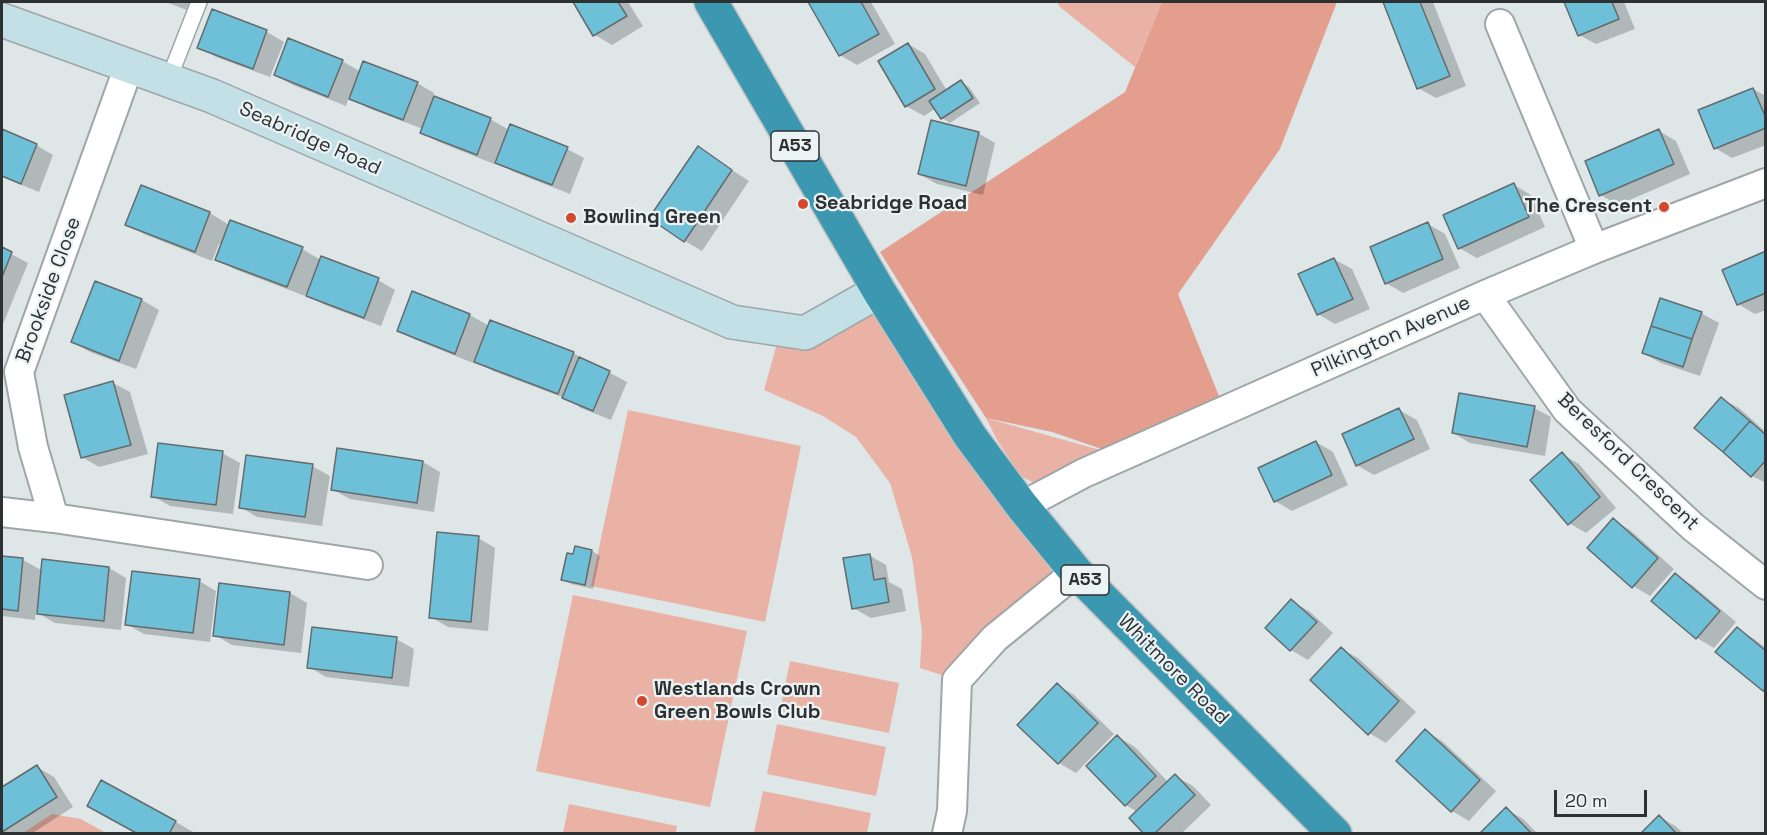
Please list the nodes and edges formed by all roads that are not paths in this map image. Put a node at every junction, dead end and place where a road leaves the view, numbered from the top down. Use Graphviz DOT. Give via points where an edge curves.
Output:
graph roads {
  1 [pos="199,2"];
  2 [pos="711,2"];
  3 [pos="2,20"];
  4 [pos="1500,24"];
  5 [pos="129,66"];
  6 [pos="168,81"];
  7 [pos="1766,183"];
  8 [pos="1594,249"];
  9 [pos="879,291"];
  10 [pos="1485,295"];
  11 [pos="1022,506"];
  12 [pos="2,512"];
  13 [pos="54,518"];
  14 [pos="368,566"];
  15 [pos="1076,572"];
  16 [pos="1766,585"];
  17 [pos="947,834"];
  18 [pos="1335,834"];
  1 -- 6 [label="lane"];
  2 -- 9 [label="highway, A53"];
  3 -- 5 [label="main road, Seabridge Road"];
  4 -- 8 [label="street"];
  5 -- 6 [label="main road, Seabridge Road"];
  5 -- 13 [label="street, Brookside Close" via="20,372 33,447"];
  6 -- 9 [label="main road, Seabridge Road" via="212,96 732,322 805,333"];
  7 -- 8 [label="street, Pilkington Avenue"];
  8 -- 10 [label="street, Pilkington Avenue"];
  9 -- 11 [label="highway, Whitmore Road / A53" via="970,436"];
  10 -- 11 [label="street, Pilkington Avenue" via="1084,473"];
  10 -- 16 [label="street, Beresford Crescent" via="1567,410 1693,526"];
  11 -- 15 [label="highway, Whitmore Road / A53"];
  12 -- 13 [label="street"];
  13 -- 14 [label="street"];
  15 -- 17 [label="street" via="995,638 957,680 952,811"];
  15 -- 18 [label="highway, Whitmore Road / A53"];
}
